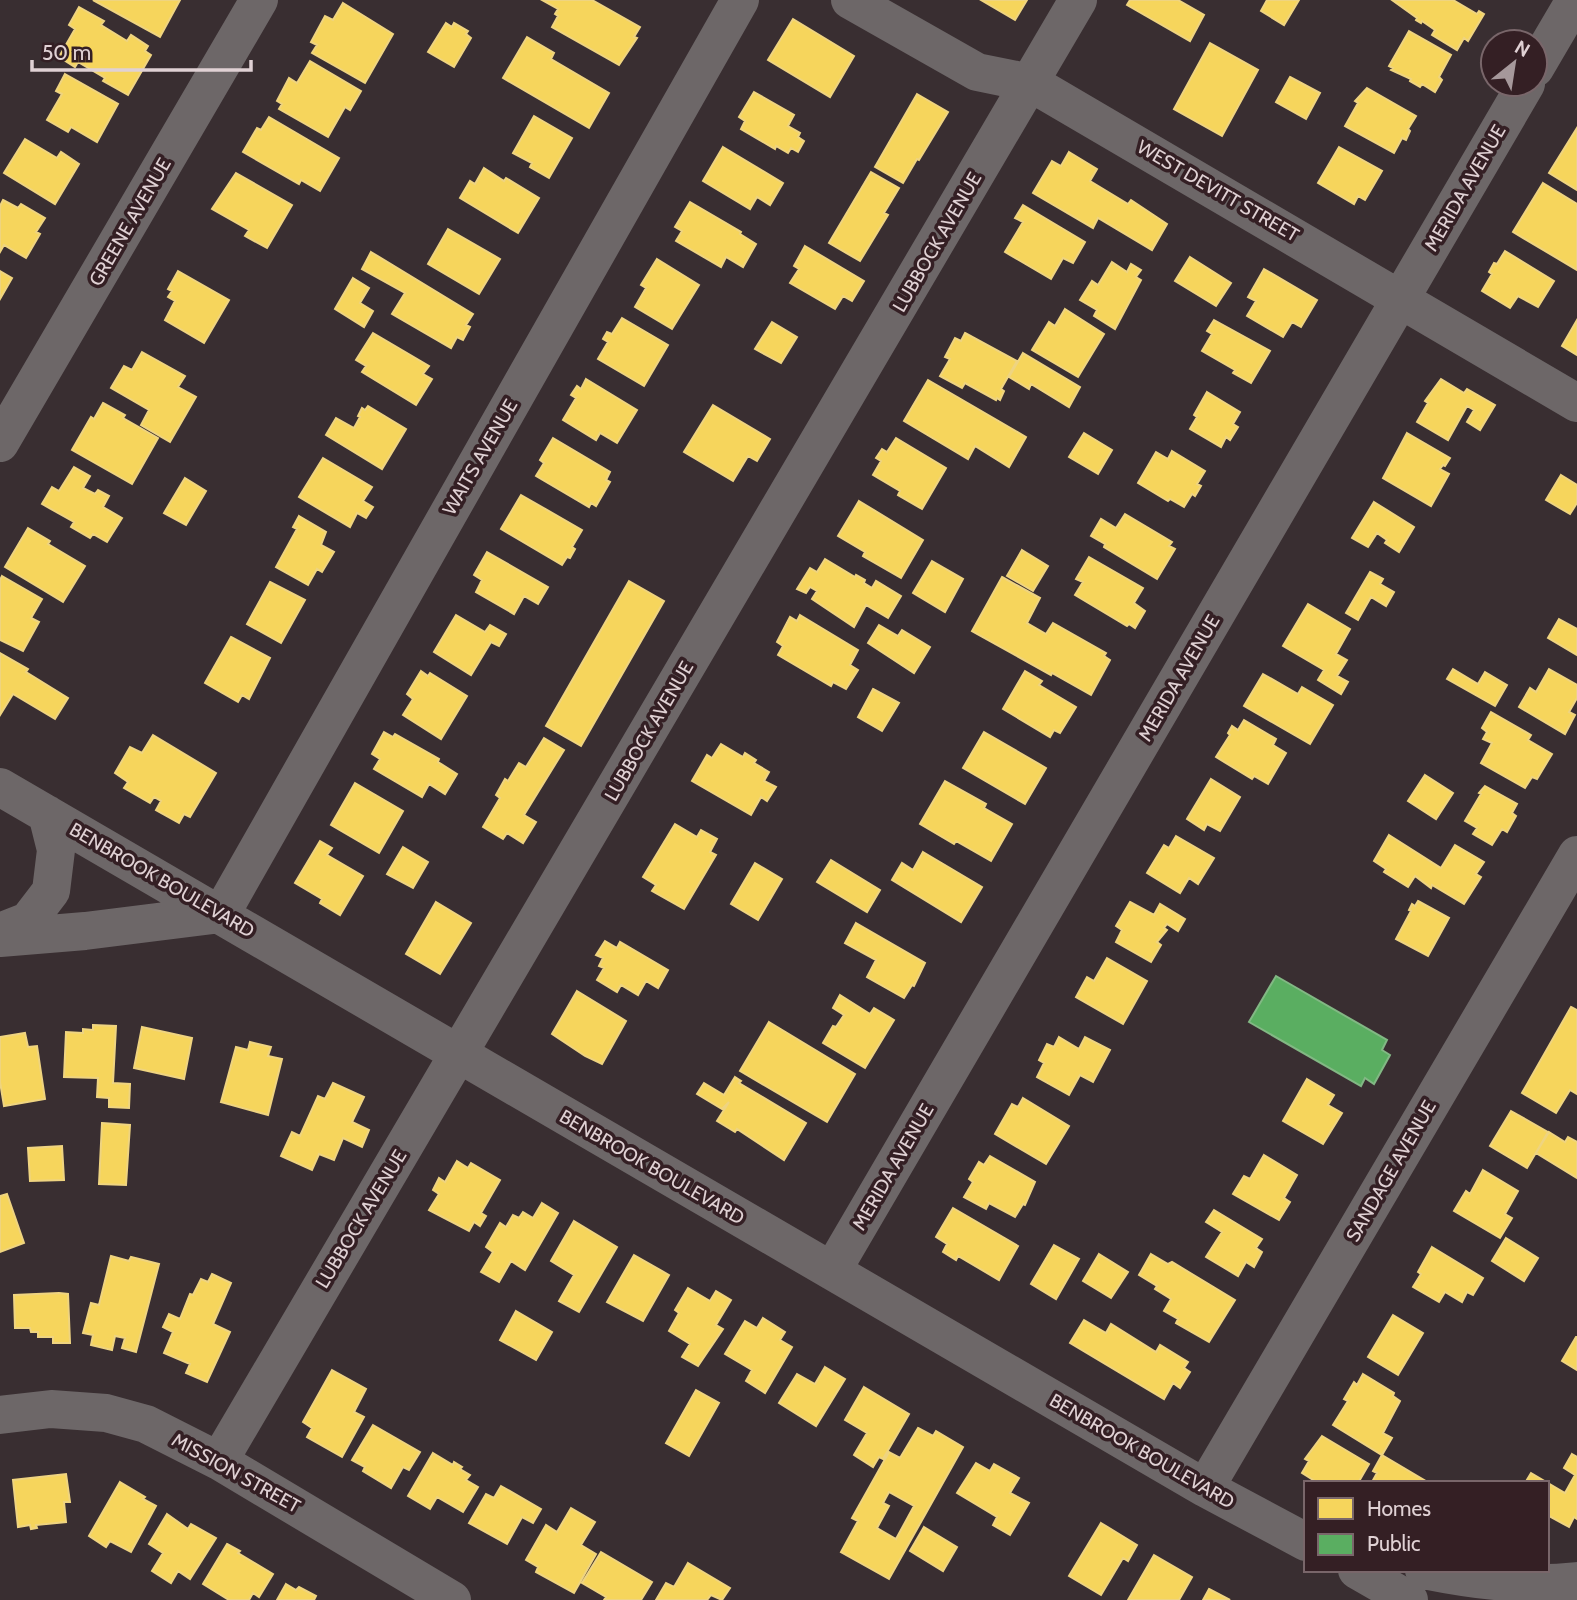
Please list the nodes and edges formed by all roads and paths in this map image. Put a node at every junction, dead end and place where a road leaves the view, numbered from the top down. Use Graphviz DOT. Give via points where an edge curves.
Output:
graph roads {
  1 [pos="259,0"];
  2 [pos="740,0"];
  3 [pos="850,0"];
  4 [pos="1078,0"];
  5 [pos="1575,0"];
  6 [pos="1549,44"];
  7 [pos="1031,83"];
  8 [pos="1517,98"];
  9 [pos="1401,298"];
  10 [pos="1577,402"];
  11 [pos="0,443"];
  12 [pos="0,787"];
  13 [pos="47,814"];
  14 [pos="1577,855"];
  15 [pos="221,914"];
  16 [pos="0,935"];
  17 [pos="459,1054"];
  18 [pos="832,1272"];
  19 [pos="0,1415"];
  20 [pos="219,1461"];
  21 [pos="1205,1488"];
  22 [pos="1304,1541"];
  23 [pos="1360,1572"];
  24 [pos="1434,1572"];
  25 [pos="1577,1580"];
  26 [pos="452,1600"];
  27 [pos="1409,1600"];
  1 -- 11 [label="street, GREENE AVENUE"];
  2 -- 15 [label="street, WAITS AVENUE"];
  3 -- 7 [label="street, WEST DEVITT STREET" via="977,72"];
  4 -- 7 [label="street, LUBBOCK AVENUE"];
  5 -- 6 [label="street"];
  7 -- 9 [label="street, WEST DEVITT STREET"];
  7 -- 17 [label="street, LUBBOCK AVENUE"];
  8 -- 9 [label="street, MERIDA AVENUE"];
  9 -- 10 [label="street, WEST DEVITT STREET"];
  9 -- 18 [label="street, MERIDA AVENUE"];
  12 -- 13 [label="street, BENBROOK BOULEVARD"];
  13 -- 15 [label="street, BENBROOK BOULEVARD"];
  13 -- 16 [label="street" via="56,850 51,891 28,921"];
  14 -- 21 [label="street, SANDAGE AVENUE"];
  15 -- 16 [label="street" via="85,931"];
  15 -- 17 [label="street, BENBROOK BOULEVARD"];
  17 -- 18 [label="street, BENBROOK BOULEVARD"];
  17 -- 20 [label="street, LUBBOCK AVENUE"];
  18 -- 21 [label="street, BENBROOK BOULEVARD"];
  19 -- 20 [label="street, MISSION STREET" via="51,1409 106,1413 146,1424"];
  20 -- 26 [label="street, MISSION STREET"];
  21 -- 22 [label="street, BENBROOK BOULEVARD"];
  23 -- 27 [label="street"];
  24 -- 25 [label="street" via="1546,1584"];
}
